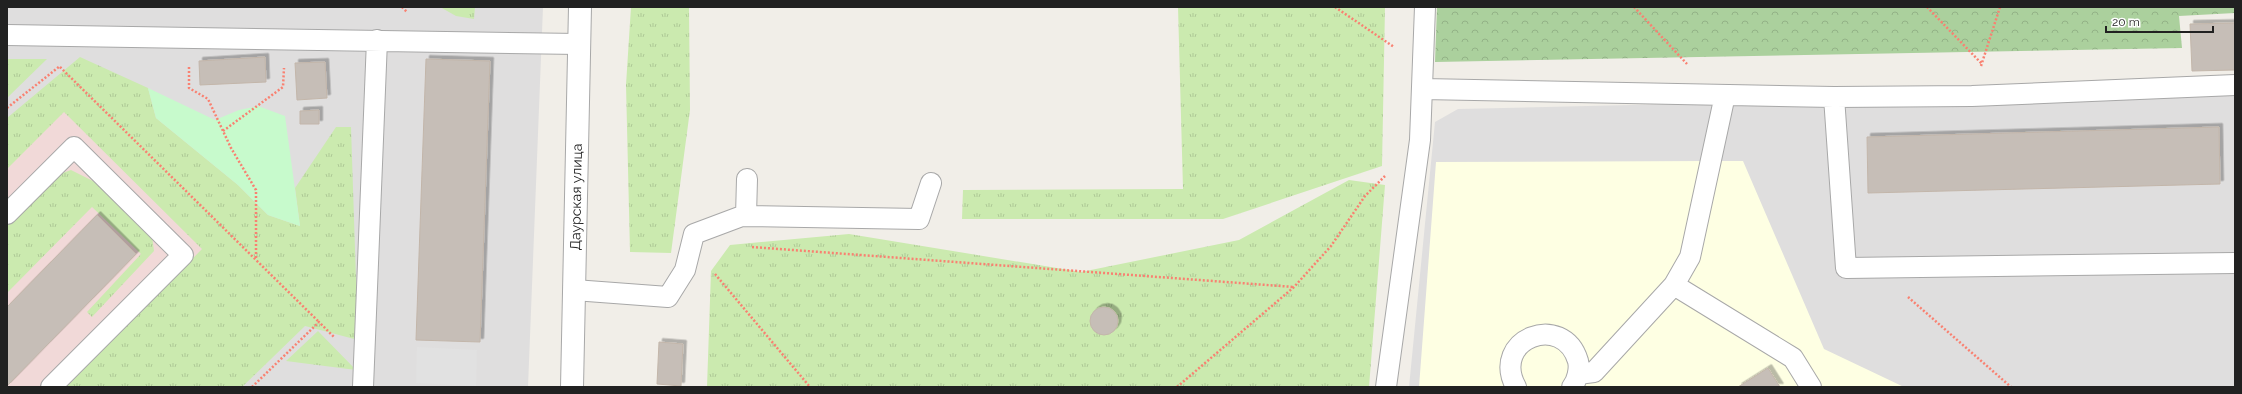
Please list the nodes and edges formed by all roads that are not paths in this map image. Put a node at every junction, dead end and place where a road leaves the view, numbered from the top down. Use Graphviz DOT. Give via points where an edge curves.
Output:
graph roads {
  1 [pos="580,7"];
  2 [pos="1425,7"];
  3 [pos="7,36"];
  4 [pos="377,40"];
  5 [pos="579,44"];
  6 [pos="2235,85"];
  7 [pos="1422,90"];
  8 [pos="1720,94"];
  9 [pos="1834,96"];
  10 [pos="747,179"];
  11 [pos="931,183"];
  12 [pos="7,214"];
  13 [pos="746,216"];
  14 [pos="2235,263"];
  15 [pos="1674,285"];
  16 [pos="574,290"];
  17 [pos="1585,380"];
  18 [pos="51,387"];
  19 [pos="363,387"];
  20 [pos="572,387"];
  21 [pos="1386,387"];
  22 [pos="1516,387"];
  23 [pos="1811,387"];
  1 -- 5 [label="street, Даурская улица"];
  2 -- 7 [label="lane"];
  3 -- 4 [label="lane"];
  4 -- 5 [label="lane"];
  4 -- 19 [label="lane"];
  5 -- 16 [label="street, Даурская улица"];
  6 -- 9 [label="lane" via="1972,96"];
  7 -- 8 [label="lane"];
  7 -- 21 [label="lane" via="1420,140"];
  8 -- 9 [label="lane"];
  8 -- 15 [label="lane" via="1690,257"];
  9 -- 14 [label="lane" via="1846,268"];
  10 -- 13 [label="lane"];
  11 -- 13 [label="lane" via="919,219"];
  12 -- 18 [label="lane" via="74,147 183,255"];
  13 -- 16 [label="lane" via="694,234 685,270 668,297"];
  15 -- 17 [label="lane"];
  15 -- 23 [label="lane" via="1793,358"];
  16 -- 20 [label="street, Даурская улица"];
  17 -- 22 [label="lane" via="1575,352 1568,343 1548,334 1536,335 1526,339 1512,357 1510,368"];
}
